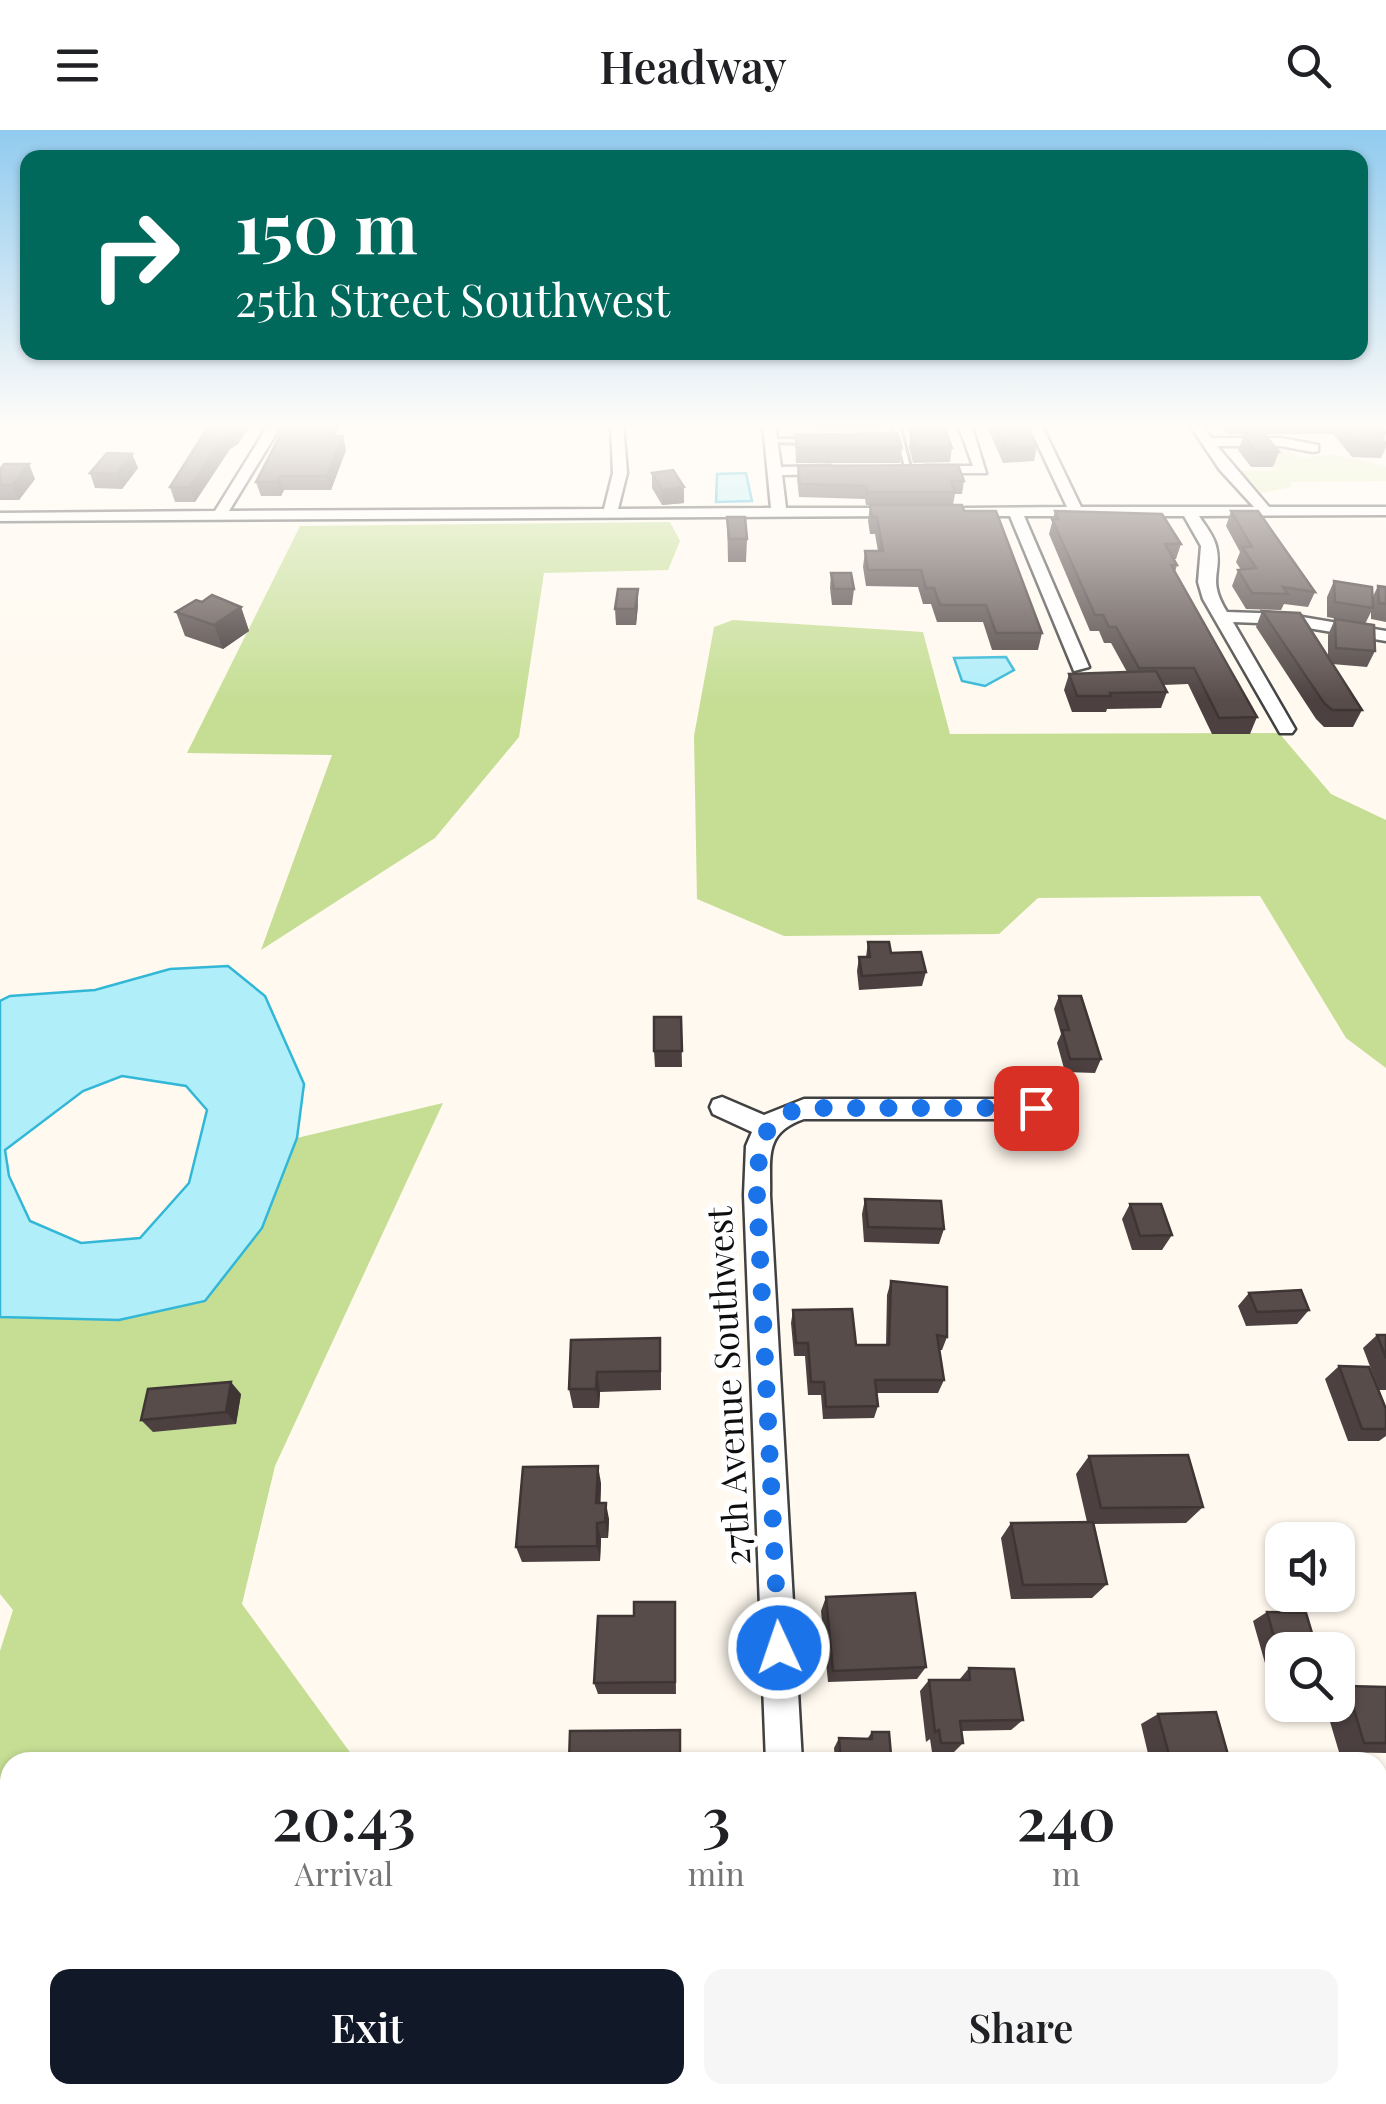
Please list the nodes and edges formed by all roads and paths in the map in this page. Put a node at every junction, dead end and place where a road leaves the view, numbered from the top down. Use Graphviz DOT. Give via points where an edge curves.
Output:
graph roads {
  1 [pos="193,516"];
  2 [pos="1017,516"];
  3 [pos="1192,516"];
  4 [pos="0,517"];
  5 [pos="1221,617"];
  6 [pos="1386,636"];
  7 [pos="1080,667"];
  8 [pos="1286,729"];
  9 [pos="722,1107"];
  10 [pos="1036,1108"];
  11 [pos="766,1128"];
  12 [pos="784,1752"];
  1 -- 4 [label="street"];
  2 -- 7 [label="street"];
  3 -- 5 [label="street" via="1209,546 1206,582"];
  5 -- 6 [label="street" via="1284,618"];
  5 -- 8 [label="street"];
  9 -- 11 [label="street"];
  10 -- 11 [label="street" via="804,1108"];
  11 -- 12 [label="street, 27th Avenue Southwest" via="757,1195"];
}
